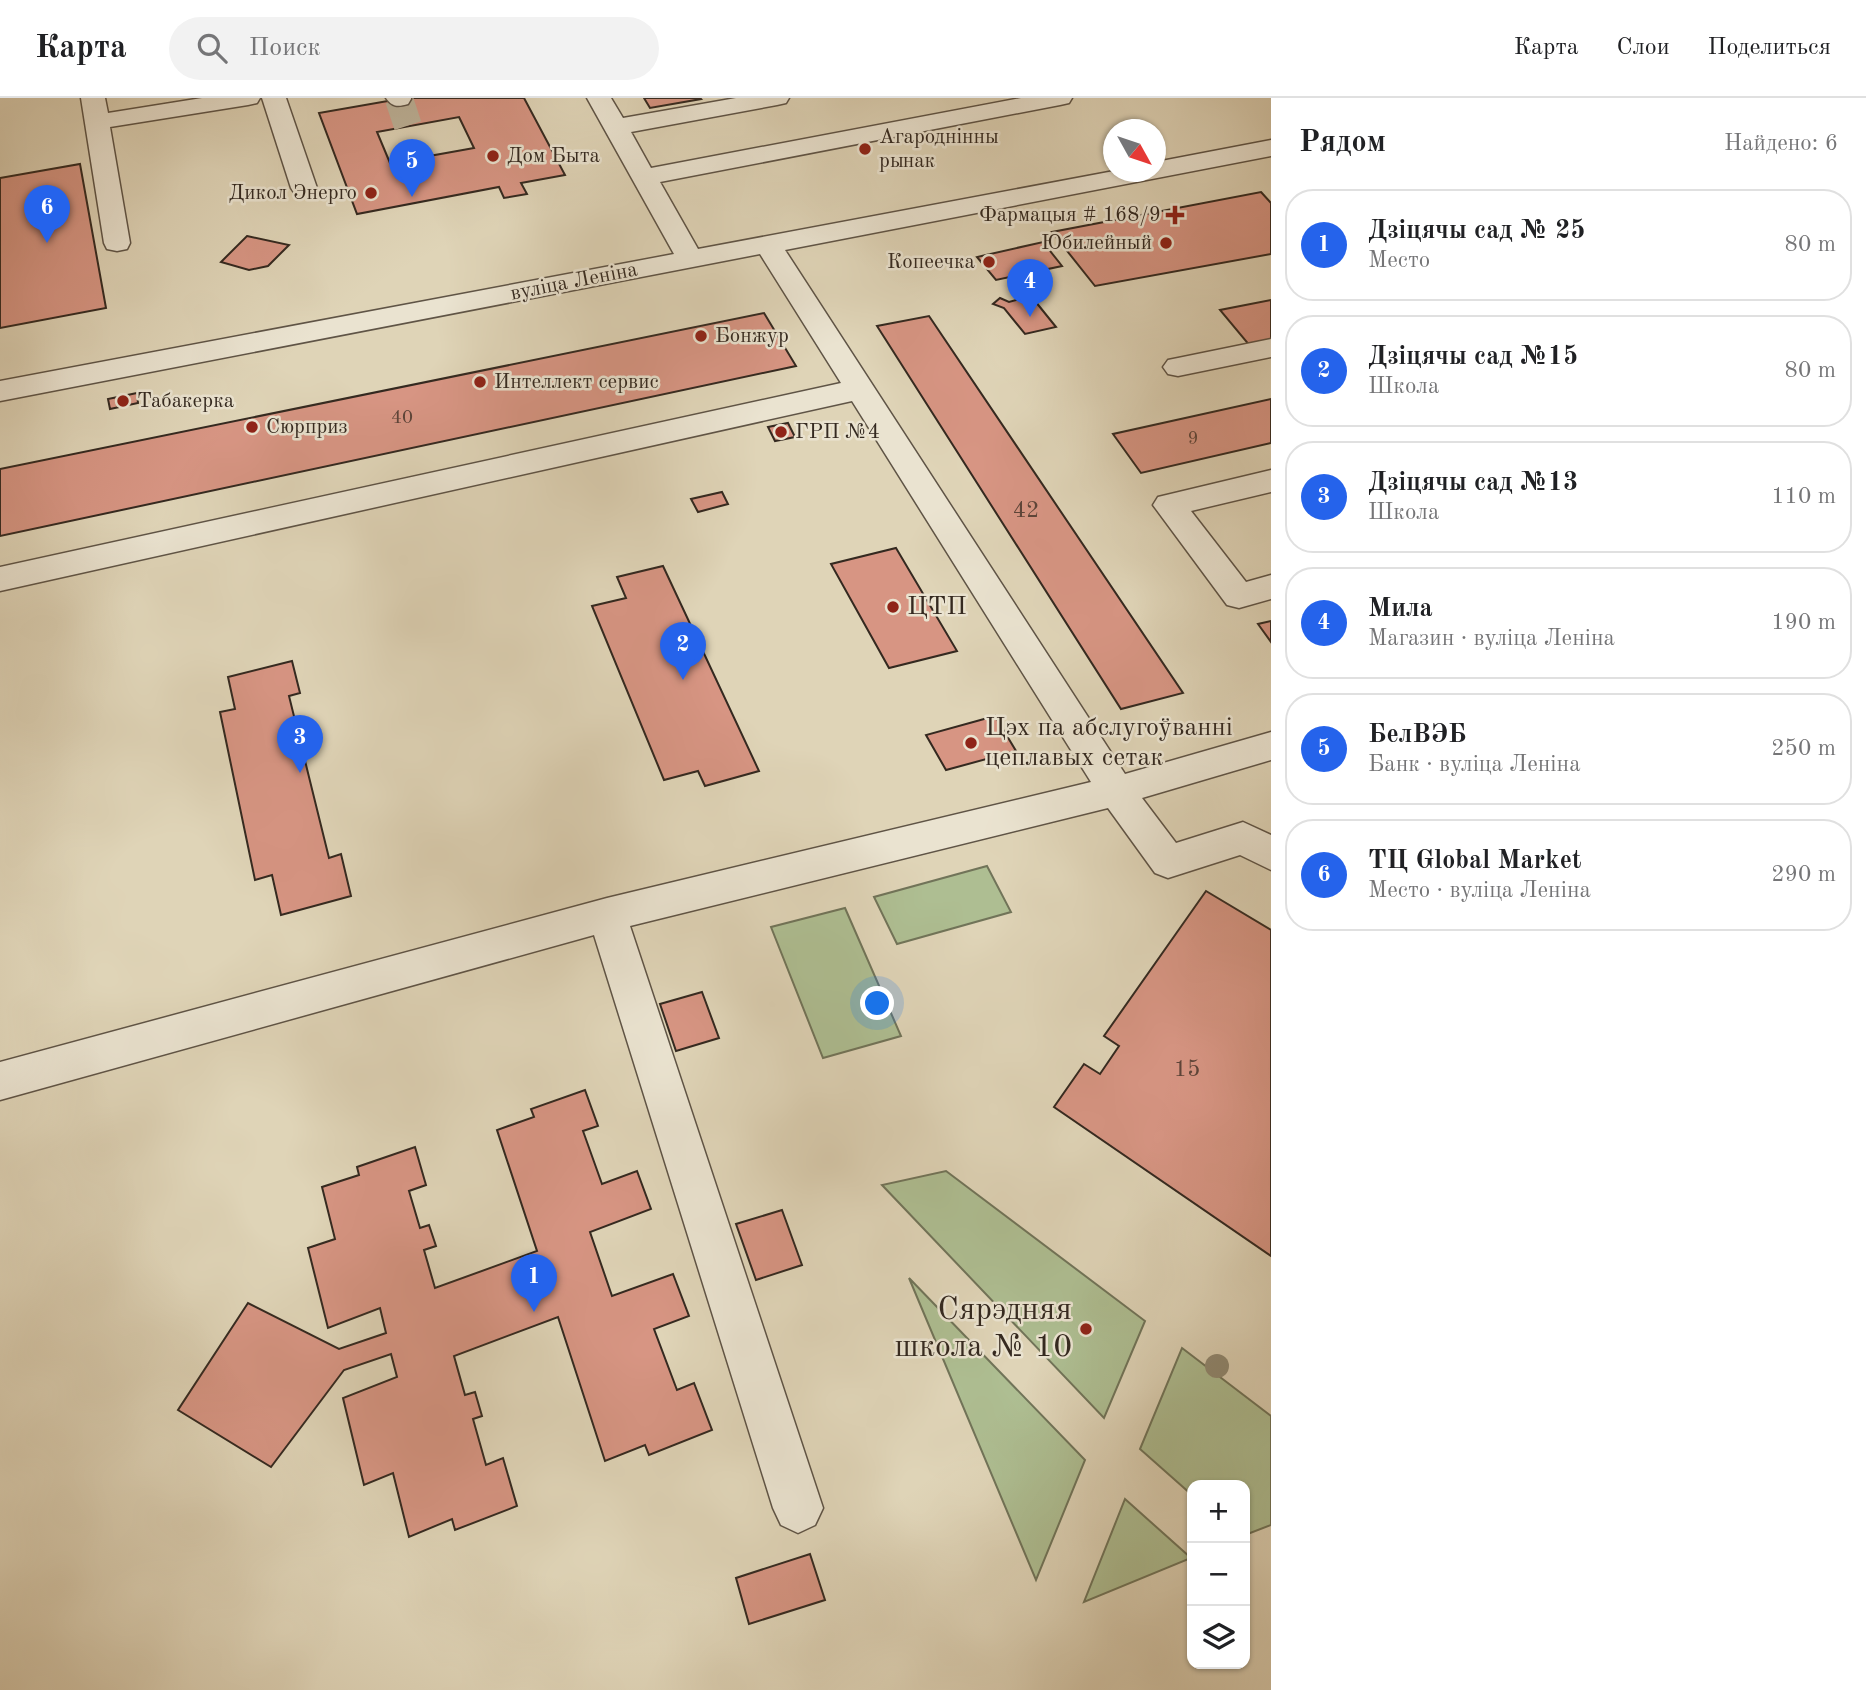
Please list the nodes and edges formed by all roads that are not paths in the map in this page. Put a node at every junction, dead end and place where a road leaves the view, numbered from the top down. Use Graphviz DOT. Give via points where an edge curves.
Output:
graph roads {
  1 [pos="248,98"];
  2 [pos="274,98"];
  3 [pos="599,98"];
  4 [pos="777,98"];
  5 [pos="1060,98"];
  6 [pos="743,101"];
  7 [pos="95,110"];
  8 [pos="615,127"];
  9 [pos="1271,148"];
  10 [pos="1166,168"];
  11 [pos="644,177"];
  12 [pos="1103,181"];
  13 [pos="304,188"];
  14 [pos="117,243"];
  15 [pos="768,245"];
  16 [pos="691,260"];
  17 [pos="1271,348"];
  18 [pos="1178,367"];
  19 [pos="860,389"];
  20 [pos="0,391"];
  21 [pos="1271,481"];
  22 [pos="0,579"];
  23 [pos="1271,587"];
  24 [pos="1271,746"];
  25 [pos="1116,791"];
  26 [pos="1271,854"];
  27 [pos="607,915"];
  28 [pos="0,1080"];
  29 [pos="798,1508"];
  1 -- 7 [label="street"];
  2 -- 13 [label="street"];
  3 -- 8 [label="street"];
  4 -- 6 [label="street"];
  5 -- 11 [label="street"];
  6 -- 8 [label="street"];
  7 -- 14 [label="street"];
  8 -- 11 [label="street"];
  9 -- 10 [label="street"];
  11 -- 16 [label="street"];
  12 -- 15 [label="street, вуліца Леніна"];
  15 -- 16 [label="street, вуліца Леніна"];
  15 -- 19 [label="street"];
  16 -- 20 [label="street, вуліца Леніна"];
  17 -- 18 [label="street"];
  19 -- 22 [label="street"];
  19 -- 25 [label="street"];
  21 -- 23 [label="street" via="1168,505 1239,596"];
  24 -- 25 [label="street"];
  25 -- 26 [label="street" via="1168,862 1244,838"];
  25 -- 27 [label="street"];
  27 -- 28 [label="street"];
  27 -- 29 [label="street"];
}
